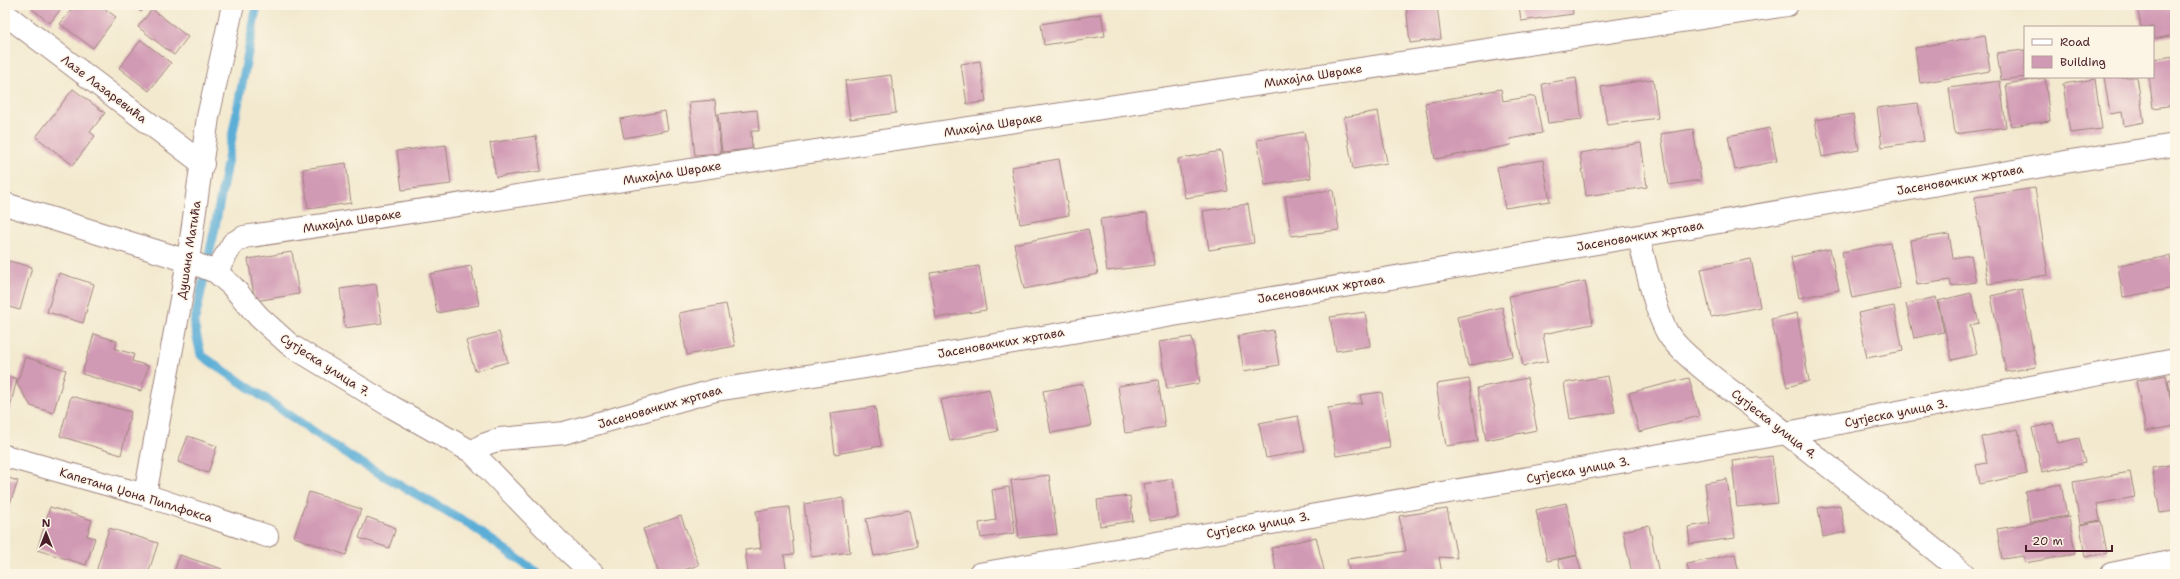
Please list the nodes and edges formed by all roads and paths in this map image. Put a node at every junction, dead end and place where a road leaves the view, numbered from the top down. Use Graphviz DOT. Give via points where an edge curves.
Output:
graph roads {
  1 [pos="233,5"];
  2 [pos="1787,5"];
  3 [pos="5,14"];
  4 [pos="2175,145"];
  5 [pos="203,164"];
  6 [pos="5,204"];
  7 [pos="1638,236"];
  8 [pos="188,261"];
  9 [pos="216,272"];
  10 [pos="2175,360"];
  11 [pos="1786,434"];
  12 [pos="472,452"];
  13 [pos="5,456"];
  14 [pos="144,495"];
  15 [pos="267,536"];
  16 [pos="2175,561"];
  17 [pos="593,574"];
  18 [pos="979,574"];
  19 [pos="1964,574"];
  20 [pos="2111,574"];
  1 -- 5 [label="street, Душана Матића" via="208,117"];
  2 -- 9 [label="street, Михајла Швраке" via="244,237 234,243"];
  3 -- 5 [label="street, Лазе Лазаревића"];
  4 -- 7 [label="street, Јасеновачких жртава"];
  5 -- 8 [label="street, Душана Матића"];
  6 -- 8 [label="street, Сутјеска улица 7."];
  7 -- 11 [label="street, Сутјеска улица 4." via="1667,332 1679,347"];
  7 -- 12 [label="street, Јасеновачких жртава" via="866,367 716,390 564,434 500,439"];
  8 -- 9 [label="street, Сутјеска улица 7."];
  8 -- 14 [label="street, Душана Матића"];
  9 -- 12 [label="street, Сутјеска улица 7." via="290,345"];
  10 -- 11 [label="street, Сутјеска улица 3."];
  11 -- 18 [label="street, Сутјеска улица 3."];
  11 -- 19 [label="street, Сутјеска улица 4." via="1905,525"];
  12 -- 17 [label="street, Сутјеска улица 7."];
  13 -- 14 [label="street, Капетана Џона Пиплфокса"];
  14 -- 15 [label="street, Капетана Џона Пиплфокса"];
  16 -- 20 [label="street"];
}
